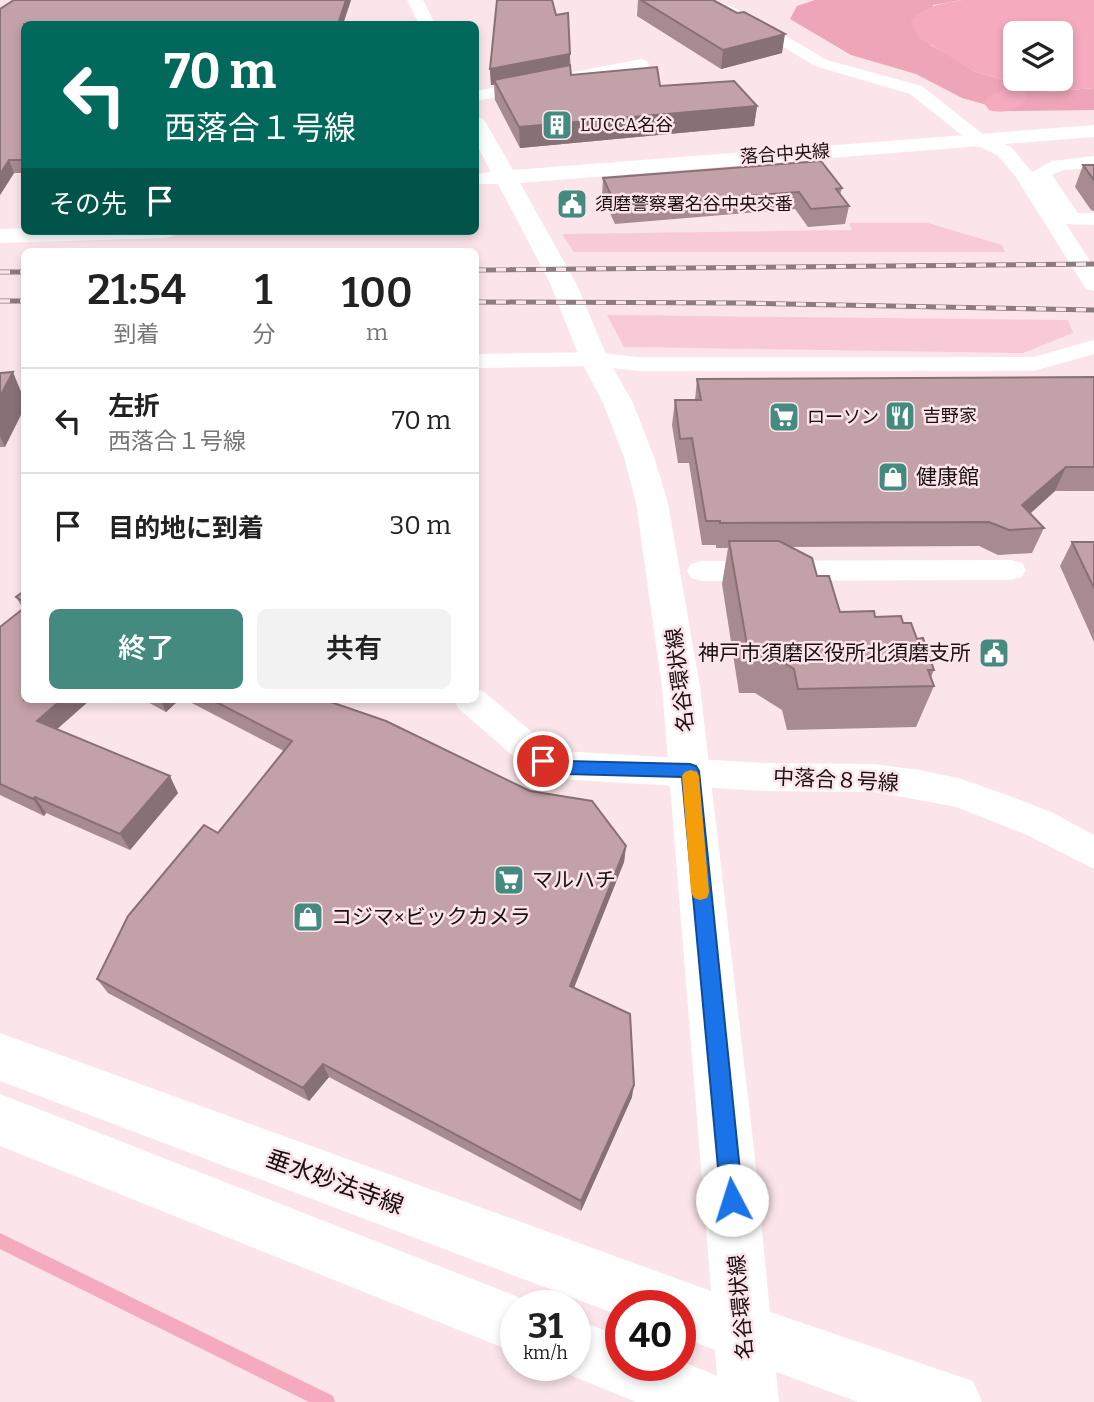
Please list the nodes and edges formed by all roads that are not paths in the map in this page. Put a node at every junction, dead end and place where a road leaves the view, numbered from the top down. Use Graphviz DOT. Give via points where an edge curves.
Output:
graph roads {
  1 [pos="415,0"];
  2 [pos="695,0"];
  3 [pos="426,21"];
  4 [pos="641,64"];
  5 [pos="479,96"];
  6 [pos="479,129"];
  7 [pos="1094,131"];
  8 [pos="979,140"];
  9 [pos="1094,145"];
  10 [pos="1004,151"];
  11 [pos="1094,154"];
  12 [pos="1094,162"];
  13 [pos="1023,173"];
  14 [pos="479,180"];
  15 [pos="508,182"];
  16 [pos="479,192"];
  17 [pos="1094,219"];
  18 [pos="0,222"];
  19 [pos="21,222"];
  20 [pos="33,235"];
  21 [pos="0,236"];
  22 [pos="1094,284"];
  23 [pos="1094,347"];
  24 [pos="592,354"];
  25 [pos="479,361"];
  26 [pos="1011,570"];
  27 [pos="702,571"];
  28 [pos="475,703"];
  29 [pos="690,771"];
  30 [pos="1094,853"];
  31 [pos="0,1057"];
  32 [pos="0,1120"];
  33 [pos="628,1290"];
  34 [pos="696,1314"];
  35 [pos="500,1318"];
  36 [pos="591,1354"];
  37 [pos="708,1402"];
  38 [pos="749,1402"];
  39 [pos="952,1402"];
  1 -- 3 [label="street"];
  2 -- 8 [label="street" via="749,20 821,63 916,90"];
  4 -- 5 [label="street"];
  6 -- 15 [label="street, 名谷環状線"];
  7 -- 8 [label="street, 落合中央線"];
  8 -- 10 [label="street"];
  8 -- 15 [label="street, 落合中央線"];
  9 -- 10 [label="street, 落合中央線"];
  10 -- 13 [label="street"];
  10 -- 15 [label="street, 落合中央線"];
  11 -- 13 [label="street" via="1049,158"];
  12 -- 17 [label="street" via="1059,165 1041,173 1072,219"];
  13 -- 22 [label="street"];
  14 -- 15 [label="street, 落合中央線"];
  15 -- 16 [label="street, 落合中央線"];
  15 -- 24 [label="street, 名谷環状線" via="563,283"];
  18 -- 19 [label="street"];
  20 -- 21 [label="street"];
  23 -- 24 [label="street" via="1034,364 638,364"];
  24 -- 25 [label="street"];
  24 -- 29 [label="street, 名谷環状線" via="620,409 652,503 673,622"];
  26 -- 27 [label="street"];
  28 -- 29 [label="street, 中落合８号線" via="532,752 556,765"];
  29 -- 30 [label="street, 中落合８号線" via="874,778 919,785 997,807"];
  29 -- 38 [label="street, 名谷環状線"];
  31 -- 33 [label="street, 垂水妙法寺線"];
  32 -- 35 [label="street"];
  34 -- 39 [label="street"];
  36 -- 37 [label="street"];
}
